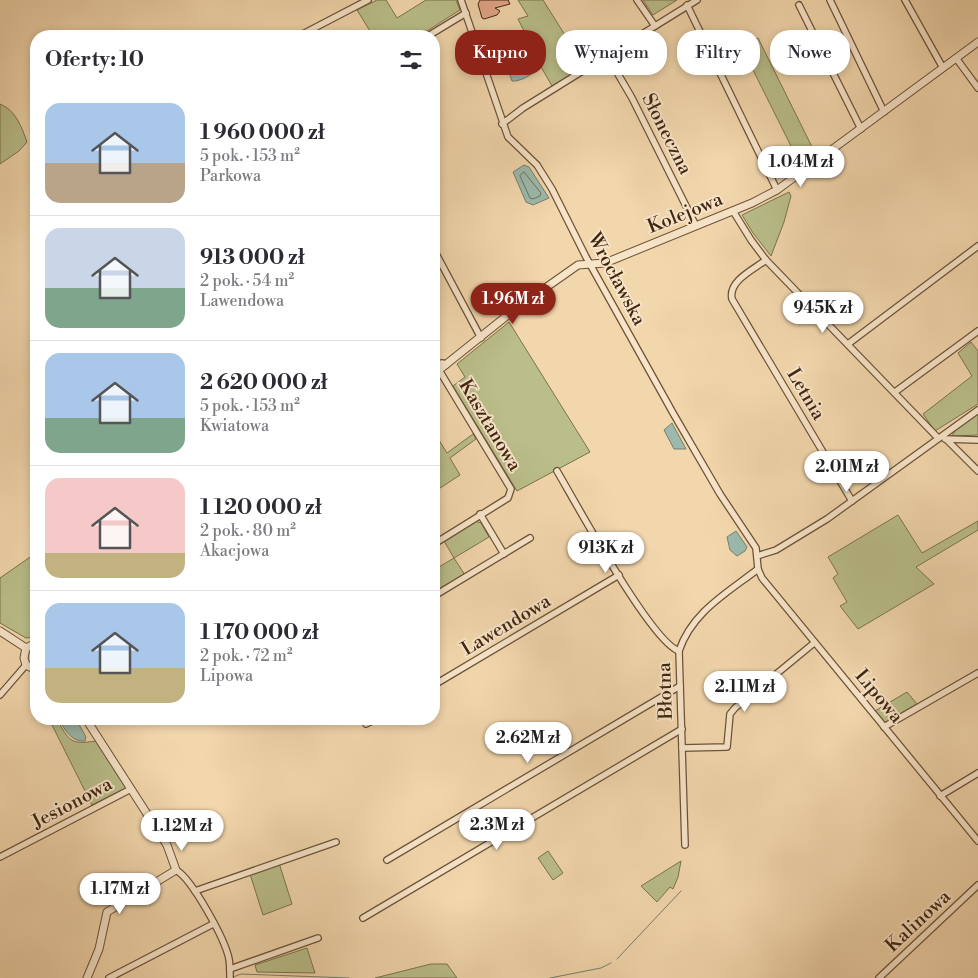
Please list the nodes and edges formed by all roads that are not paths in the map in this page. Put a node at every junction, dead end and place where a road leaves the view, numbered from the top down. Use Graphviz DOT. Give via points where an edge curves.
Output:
graph roads {
  1 [pos="368,0"];
  2 [pos="461,0"];
  3 [pos="637,0"];
  4 [pos="696,0"];
  5 [pos="830,0"];
  6 [pos="905,0"];
  7 [pos="799,5"];
  8 [pos="687,6"];
  9 [pos="466,13"];
  10 [pos="655,26"];
  11 [pos="310,30"];
  12 [pos="438,30"];
  13 [pos="649,30"];
  14 [pos="978,42"];
  15 [pos="956,58"];
  16 [pos="943,68"];
  17 [pos="578,75"];
  18 [pos="619,75"];
  19 [pos="978,88"];
  20 [pos="884,112"];
  21 [pos="502,124"];
  22 [pos="861,129"];
  23 [pos="777,190"];
  24 [pos="733,211"];
  25 [pos="696,226"];
  26 [pos="978,246"];
  27 [pos="766,260"];
  28 [pos="440,261"];
  29 [pos="590,264"];
  30 [pos="978,331"];
  31 [pos="482,338"];
  32 [pos="848,344"];
  33 [pos="440,368"];
  34 [pos="440,376"];
  35 [pos="895,392"];
  36 [pos="978,410"];
  37 [pos="938,438"];
  38 [pos="947,440"];
  39 [pos="978,440"];
  40 [pos="978,470"];
  41 [pos="558,471"];
  42 [pos="852,501"];
  43 [pos="480,514"];
  44 [pos="530,538"];
  45 [pos="440,540"];
  46 [pos="504,554"];
  47 [pos="757,556"];
  48 [pos="758,569"];
  49 [pos="619,575"];
  50 [pos="440,592"];
  51 [pos="0,631"];
  52 [pos="814,643"];
  53 [pos="30,646"];
  54 [pos="26,648"];
  55 [pos="679,651"];
  56 [pos="26,665"];
  57 [pos="30,667"];
  58 [pos="978,673"];
  59 [pos="440,681"];
  60 [pos="680,686"];
  61 [pos="0,695"];
  62 [pos="90,725"];
  63 [pos="884,727"];
  64 [pos="682,730"];
  65 [pos="682,748"];
  66 [pos="978,773"];
  67 [pos="131,789"];
  68 [pos="940,796"];
  69 [pos="978,841"];
  70 [pos="336,842"];
  71 [pos="685,845"];
  72 [pos="0,857"];
  73 [pos="387,860"];
  74 [pos="176,870"];
  75 [pos="978,885"];
  76 [pos="195,891"];
  77 [pos="363,918"];
  78 [pos="213,924"];
  79 [pos="318,938"];
  80 [pos="230,974"];
  81 [pos="87,978"];
  82 [pos="109,978"];
  83 [pos="879,978"];
  1 -- 11 [label="street"];
  2 -- 9 [label="street, Wrocławska"];
  3 -- 10 [label="street"];
  4 -- 8 [label="street"];
  5 -- 20 [label="street"];
  6 -- 16 [label="street"];
  7 -- 22 [label="street"];
  8 -- 10 [label="street"];
  8 -- 23 [label="street"];
  9 -- 12 [label="street"];
  9 -- 21 [label="street, Wrocławska"];
  10 -- 13 [label="street"];
  14 -- 15 [label="street, Kolejowa"];
  15 -- 16 [label="street, Kolejowa"];
  15 -- 19 [label="street"];
  16 -- 20 [label="street, Kolejowa"];
  17 -- 21 [label="street"];
  18 -- 25 [label="street, Słoneczna"];
  20 -- 22 [label="street, Kolejowa"];
  21 -- 29 [label="street, Wrocławska" via="508,137 545,177"];
  22 -- 23 [label="street, Kolejowa"];
  23 -- 24 [label="street, Kolejowa"];
  24 -- 25 [label="street, Kolejowa"];
  24 -- 27 [label="street"];
  25 -- 29 [label="street, Kolejowa" via="605,263"];
  26 -- 32 [label="street"];
  27 -- 32 [label="street"];
  27 -- 42 [label="street, Letnia" via="735,283 730,292 732,299"];
  28 -- 31 [label="street"];
  29 -- 31 [label="street, Kolejowa" via="578,265 514,310"];
  29 -- 47 [label="street, Wrocławska" via="720,494 756,548"];
  30 -- 35 [label="street"];
  31 -- 33 [label="street, Kolejowa"];
  32 -- 35 [label="street"];
  34 -- 43 [label="street, Kasztanowa" via="511,489 508,498"];
  35 -- 37 [label="street"];
  36 -- 37 [label="street"];
  37 -- 38 [label="street"];
  37 -- 42 [label="street"];
  38 -- 39 [label="street"];
  38 -- 40 [label="street"];
  41 -- 49 [label="street"];
  42 -- 47 [label="street" via="788,543"];
  43 -- 45 [label="street, Kasztanowa"];
  43 -- 46 [label="street"];
  44 -- 46 [label="street"];
  46 -- 50 [label="street"];
  47 -- 48 [label="street, Wrocławska"];
  48 -- 52 [label="street, Lipowa"];
  48 -- 55 [label="street, Błotna" via="696,618"];
  49 -- 55 [label="street" via="660,634"];
  49 -- 59 [label="street, Lawendowa"];
  51 -- 54 [label="street"];
  52 -- 63 [label="street, Lipowa"];
  52 -- 65 [label="street" via="734,708 730,714 727,747"];
  53 -- 54 [label="street"];
  54 -- 56 [label="street"];
  55 -- 60 [label="street, Błotna"];
  56 -- 57 [label="street"];
  56 -- 61 [label="street"];
  58 -- 63 [label="street"];
  60 -- 64 [label="street, Błotna"];
  60 -- 73 [label="street"];
  62 -- 67 [label="street"];
  63 -- 68 [label="street, Lipowa"];
  64 -- 65 [label="street, Błotna"];
  64 -- 77 [label="street"];
  65 -- 71 [label="street, Błotna"];
  66 -- 68 [label="street"];
  67 -- 72 [label="street, Jesionowa"];
  67 -- 74 [label="street" via="167,845"];
  68 -- 69 [label="street, Lipowa"];
  70 -- 76 [label="street"];
  74 -- 76 [label="street" via="187,878"];
  74 -- 81 [label="street" via="107,912 100,949"];
  75 -- 83 [label="street, Kalinowa"];
  76 -- 78 [label="street"];
  78 -- 80 [label="street" via="225,947"];
  78 -- 82 [label="street"];
  79 -- 80 [label="street"];
}
